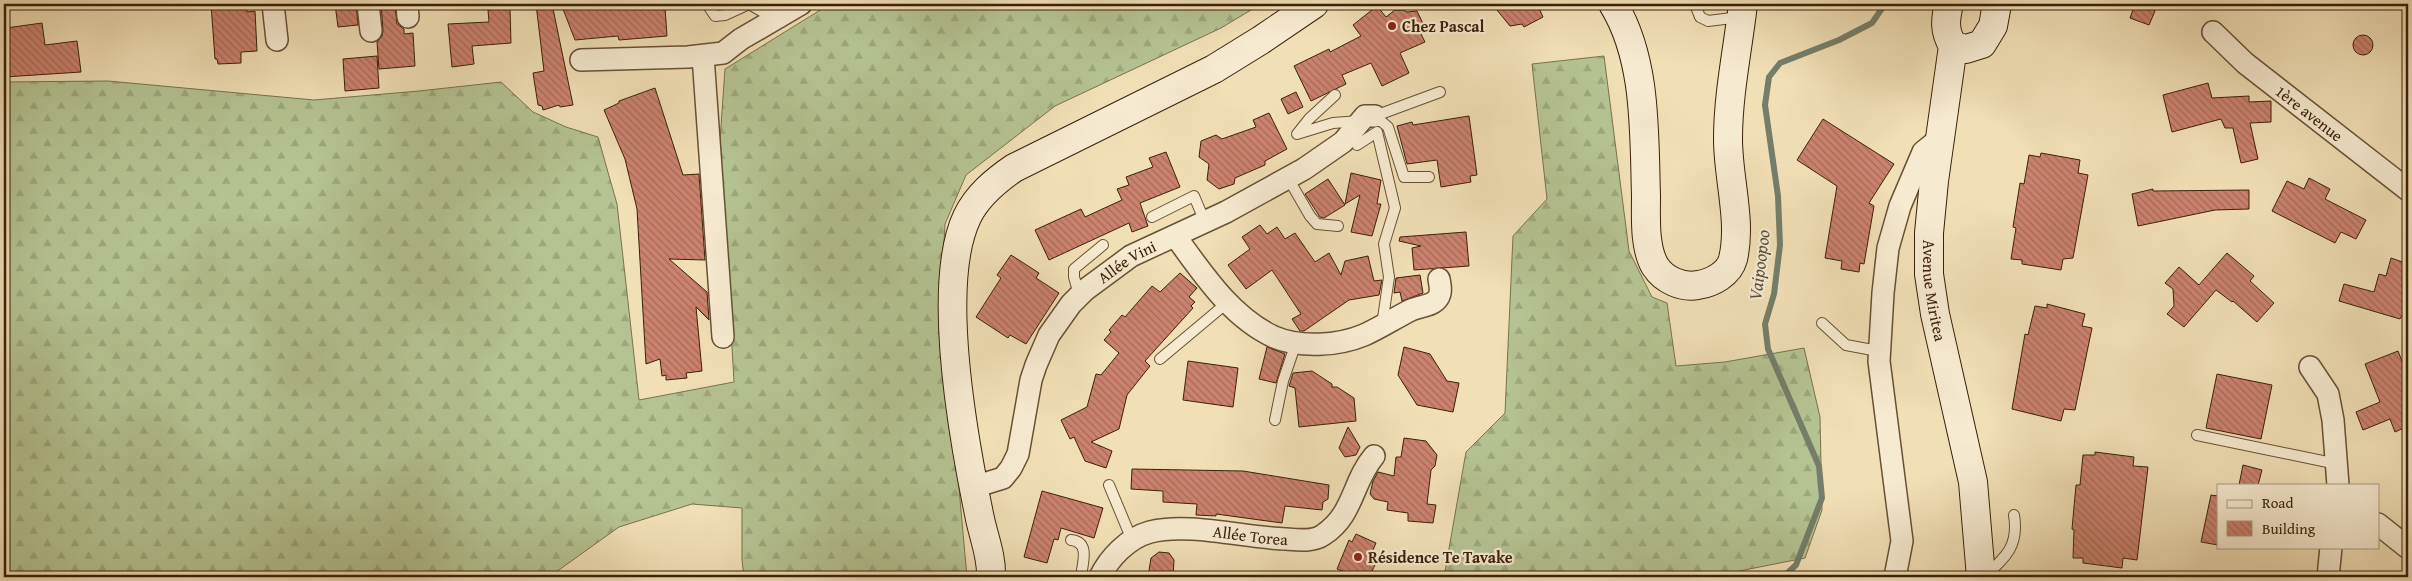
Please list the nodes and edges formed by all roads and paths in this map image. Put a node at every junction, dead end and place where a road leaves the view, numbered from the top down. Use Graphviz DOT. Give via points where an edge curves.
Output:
graph roads {
  1 [pos="273,4"];
  2 [pos="368,4"];
  3 [pos="707,4"];
  4 [pos="749,4"];
  5 [pos="801,4"];
  6 [pos="1314,4"];
  7 [pos="1613,4"];
  8 [pos="1695,4"];
  9 [pos="1949,4"];
  10 [pos="1998,4"];
  11 [pos="1742,10"];
  12 [pos="782,15"];
  13 [pos="371,32"];
  14 [pos="2213,32"];
  15 [pos="277,40"];
  16 [pos="1953,46"];
  17 [pos="702,56"];
  18 [pos="581,60"];
  19 [pos="1440,92"];
  20 [pos="1335,95"];
  21 [pos="1368,118"];
  22 [pos="1939,139"];
  23 [pos="1357,145"];
  24 [pos="1429,177"];
  25 [pos="1288,178"];
  26 [pos="2408,190"];
  27 [pos="1152,217"];
  28 [pos="1205,222"];
  29 [pos="1338,226"];
  30 [pos="1176,237"];
  31 [pos="1102,245"];
  32 [pos="1439,279"];
  33 [pos="1080,295"];
  34 [pos="1228,302"];
  35 [pos="1822,323"];
  36 [pos="1382,325"];
  37 [pos="723,337"];
  38 [pos="1296,343"];
  39 [pos="1878,351"];
  40 [pos="1160,359"];
  41 [pos="2310,367"];
  42 [pos="1274,420"];
  43 [pos="2197,434"];
  44 [pos="1374,456"];
  45 [pos="2338,474"];
  46 [pos="1110,484"];
  47 [pos="974,487"];
  48 [pos="2014,515"];
  49 [pos="2380,526"];
  50 [pos="1071,540"];
  51 [pos="1132,540"];
  52 [pos="2331,548"];
  53 [pos="2408,548"];
  54 [pos="991,577"];
  55 [pos="1081,577"];
  56 [pos="1100,577"];
  57 [pos="1895,577"];
  58 [pos="1982,577"];
  59 [pos="2328,577"];
  1 -- 15 [label="street"];
  2 -- 13 [label="street"];
  3 -- 4 [label="lane" via="715,16 725,16"];
  4 -- 12 [label="lane" via="763,12"];
  5 -- 12 [label="street"];
  6 -- 47 [label="main road" via="1214,69 1014,168 997,179 975,204 958,244 953,303 956,374"];
  7 -- 11 [label="main road" via="1629,38 1638,77 1651,255 1662,274 1680,284 1701,284 1722,275 1732,264 1736,246 1728,140"];
  8 -- 11 [label="lane" via="1700,17 1708,21"];
  9 -- 16 [label="main road, Avenue Miritea" via="1946,32"];
  10 -- 16 [label="main road" via="1993,26 1982,44 1966,49"];
  12 -- 17 [label="street" via="723,53"];
  14 -- 26 [label="street, 1ère avenue" via="2245,63"];
  16 -- 22 [label="main road, Avenue Miritea"];
  17 -- 18 [label="street"];
  17 -- 37 [label="street"];
  19 -- 21 [label="lane"];
  20 -- 21 [label="lane" via="1305,122 1297,134 1333,123"];
  21 -- 24 [label="lane" via="1388,127 1404,176"];
  21 -- 25 [label="street, Allée Vini" via="1343,142"];
  22 -- 39 [label="street" via="1923,152 1900,206 1888,248"];
  22 -- 58 [label="main road, Avenue Miritea" via="1929,233 1929,274 1973,482"];
  23 -- 36 [label="lane" via="1377,132 1395,208 1384,244 1389,277"];
  25 -- 28 [label="street, Allée Vini"];
  25 -- 29 [label="lane" via="1317,224"];
  27 -- 28 [label="lane" via="1194,196"];
  28 -- 30 [label="street, Allée Vini"];
  30 -- 33 [label="street, Allée Vini" via="1131,256"];
  30 -- 34 [label="street"];
  31 -- 33 [label="lane" via="1074,269"];
  32 -- 36 [label="street" via="1439,297 1433,303"];
  33 -- 47 [label="street, Allée Vini" via="1049,335 1036,365 1018,454 1012,468 1003,478"];
  34 -- 38 [label="street" via="1260,329"];
  34 -- 40 [label="lane"];
  35 -- 39 [label="lane" via="1846,346"];
  36 -- 38 [label="street" via="1363,336 1331,343"];
  38 -- 42 [label="lane"];
  39 -- 57 [label="street" via="1902,541"];
  41 -- 45 [label="street" via="2328,394"];
  43 -- 45 [label="lane"];
  44 -- 51 [label="street, Allée Torea" via="1365,467 1348,509 1322,536 1309,540 1268,539 1182,530 1150,532"];
  46 -- 51 [label="lane"];
  47 -- 54 [label="main road" via="992,563"];
  48 -- 58 [label="lane" via="2013,544 2005,557"];
  49 -- 53 [label="street"];
  50 -- 55 [label="lane" via="1083,546"];
  51 -- 56 [label="street, Allée Torea" via="1108,563"];
  52 -- 59 [label="street"];
}
